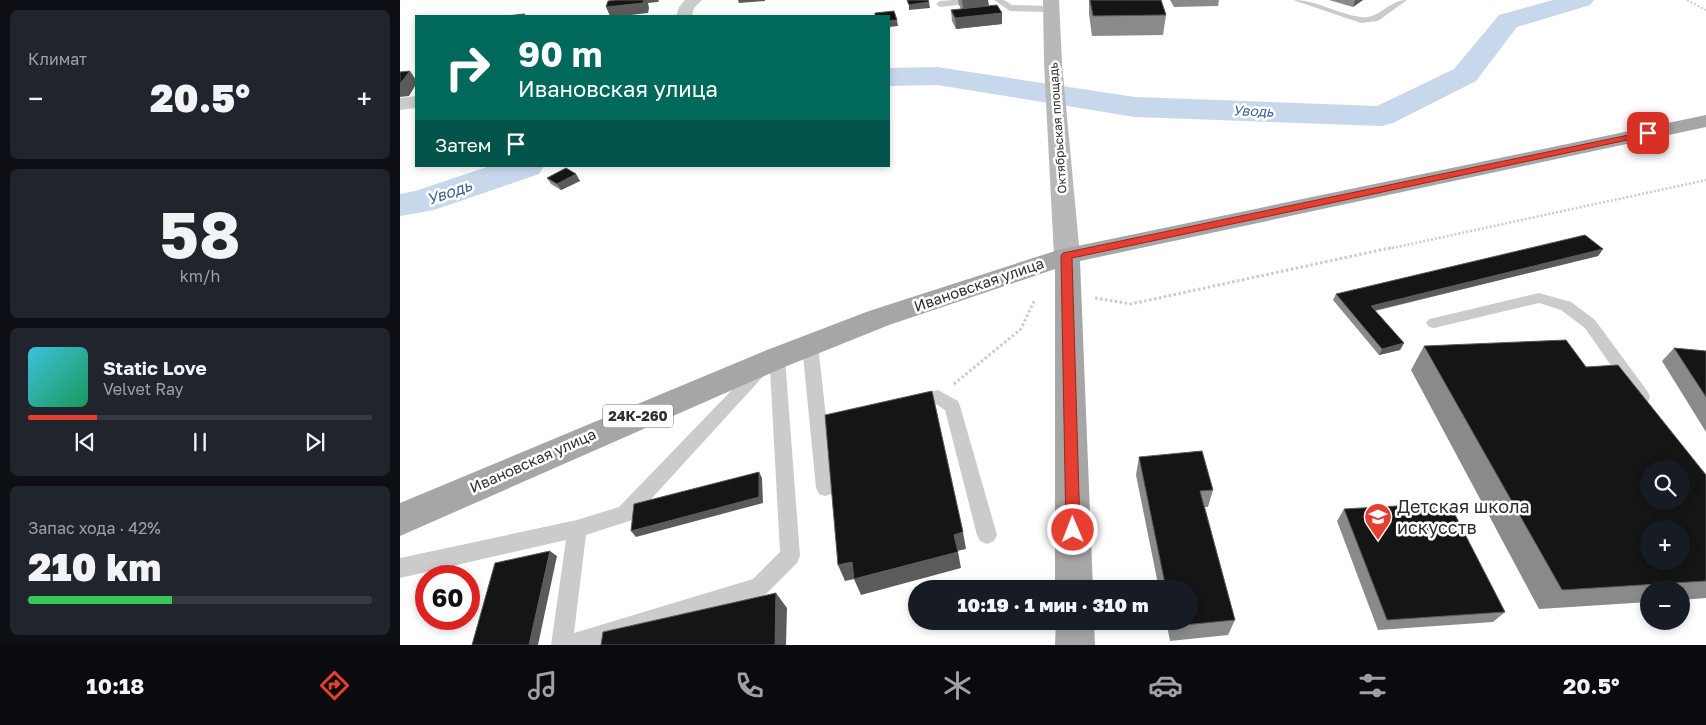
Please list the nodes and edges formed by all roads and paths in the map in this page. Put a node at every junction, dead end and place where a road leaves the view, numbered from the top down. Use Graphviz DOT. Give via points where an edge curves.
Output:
graph roads {
  1 [pos="694,0"];
  2 [pos="976,0"];
  3 [pos="998,0"];
  4 [pos="1297,0"];
  5 [pos="1403,0"];
  6 [pos="1687,0"];
  7 [pos="940,4"];
  8 [pos="1051,4"];
  9 [pos="1706,10"];
  10 [pos="684,15"];
  11 [pos="415,102"];
  12 [pos="400,104"];
  13 [pos="1706,121"];
  14 [pos="1706,180"];
  15 [pos="1067,256"];
  16 [pos="1092,298"];
  17 [pos="1034,301"];
  18 [pos="1434,323"];
  19 [pos="810,345"];
  20 [pos="773,360"];
  21 [pos="938,397"];
  22 [pos="901,406"];
  23 [pos="1654,413"];
  24 [pos="864,415"];
  25 [pos="818,426"];
  26 [pos="824,488"];
  27 [pos="400,520"];
  28 [pos="578,529"];
  29 [pos="987,535"];
  30 [pos="400,568"];
  31 [pos="1074,580"];
  32 [pos="1075,630"];
  33 [pos="562,645"];
  34 [pos="570,645"];
  35 [pos="1075,645"];
  1 -- 10 [label="street" via="686,7"];
  2 -- 7 [label="lane"];
  3 -- 8 [label="lane" via="1010,8"];
  4 -- 5 [label="lane" via="1361,20 1375,19"];
  6 -- 9 [label="path"];
  8 -- 15 [label="main road, Октябрьская площадь"];
  11 -- 12 [label="street"];
  13 -- 15 [label="main road, Ивановская улица / 24К-260"];
  14 -- 16 [label="path" via="1130,304"];
  15 -- 19 [label="main road, Ивановская улица / 24К-260" via="879,318"];
  15 -- 31 [label="main road"];
  17 -- 21 [label="path" via="1021,329"];
  18 -- 23 [label="lane" via="1539,298 1566,306 1590,324"];
  19 -- 20 [label="main road, Ивановская улица / 24К-260"];
  19 -- 25 [label="lane"];
  20 -- 27 [label="main road, Ивановская улица / 24К-260"];
  20 -- 28 [label="lane" via="625,514"];
  20 -- 34 [label="lane" via="790,556 759,587"];
  21 -- 22 [label="lane"];
  21 -- 29 [label="lane" via="952,406"];
  24 -- 25 [label="lane"];
  25 -- 26 [label="lane"];
  28 -- 30 [label="lane"];
  28 -- 33 [label="lane"];
  32 -- 35 [label="main road"];
}
